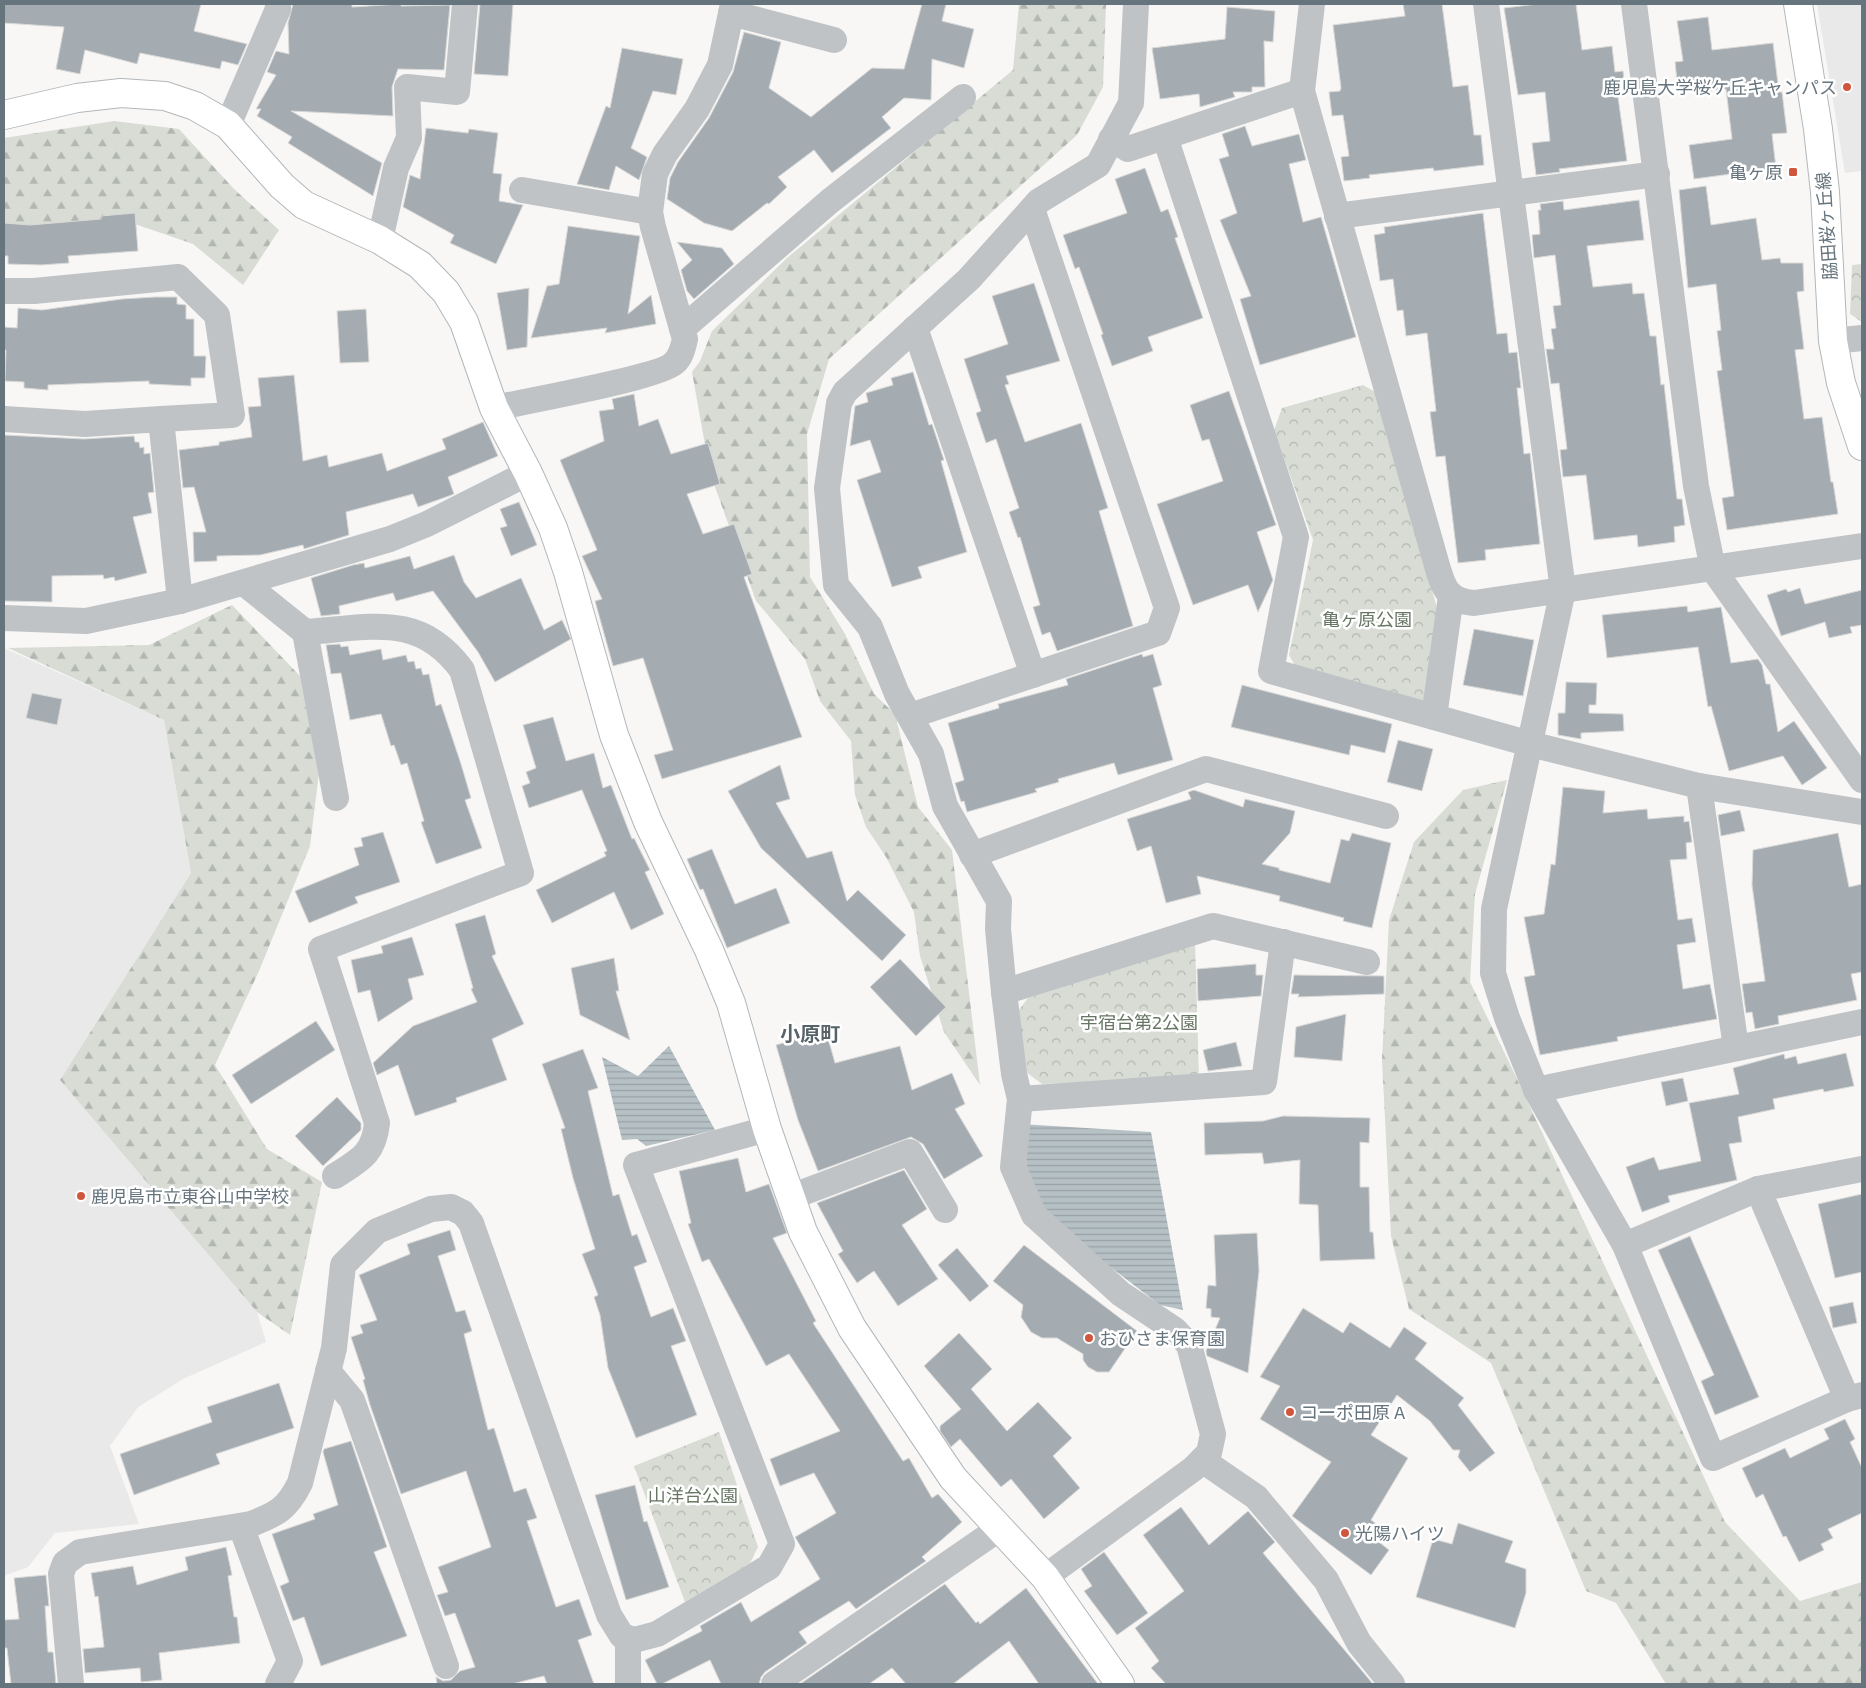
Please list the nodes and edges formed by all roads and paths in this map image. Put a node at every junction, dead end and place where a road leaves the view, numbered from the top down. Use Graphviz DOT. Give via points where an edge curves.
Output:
graph roads {
  1 [pos="278,4"];
  2 [pos="465,4"];
  3 [pos="1136,4"];
  4 [pos="1312,4"];
  5 [pos="1486,4"];
  6 [pos="1634,4"];
  7 [pos="1798,4"];
  8 [pos="732,8"];
  9 [pos="834,40"];
  10 [pos="1302,91"];
  11 [pos="963,97"];
  12 [pos="4,115"];
  13 [pos="228,125"];
  14 [pos="1165,137"];
  15 [pos="1111,140"];
  16 [pos="1657,174"];
  17 [pos="522,190"];
  18 [pos="1511,193"];
  19 [pos="1032,209"];
  20 [pos="650,212"];
  21 [pos="1337,216"];
  22 [pos="380,240"];
  23 [pos="4,290"];
  24 [pos="915,328"];
  25 [pos="682,330"];
  26 [pos="1862,338"];
  27 [pos="1833,341"];
  28 [pos="494,408"];
  29 [pos="161,418"];
  30 [pos="4,419"];
  31 [pos="1862,446"];
  32 [pos="528,473"];
  33 [pos="1862,546"];
  34 [pos="1714,569"];
  35 [pos="244,583"];
  36 [pos="1562,590"];
  37 [pos="1451,596"];
  38 [pos="180,601"];
  39 [pos="4,618"];
  40 [pos="305,632"];
  41 [pos="1033,675"];
  42 [pos="910,716"];
  43 [pos="1434,717"];
  44 [pos="1530,744"];
  45 [pos="1862,780"];
  46 [pos="1700,786"];
  47 [pos="336,798"];
  48 [pos="1862,812"];
  49 [pos="1386,816"];
  50 [pos="972,855"];
  51 [pos="1283,942"];
  52 [pos="1368,962"];
  53 [pos="1004,992"];
  54 [pos="1862,1022"];
  55 [pos="1736,1048"];
  56 [pos="1536,1090"];
  57 [pos="1020,1099"];
  58 [pos="767,1129"];
  59 [pos="1862,1169"];
  60 [pos="335,1176"];
  61 [pos="1758,1189"];
  62 [pos="791,1197"];
  63 [pos="945,1210"];
  64 [pos="1624,1245"];
  65 [pos="328,1371"];
  66 [pos="1855,1397"];
  67 [pos="1202,1460"];
  68 [pos="241,1526"];
  69 [pos="1000,1528"];
  70 [pos="1045,1577"];
  71 [pos="628,1638"];
  72 [pos="446,1666"];
  73 [pos="71,1684"];
  74 [pos="278,1684"];
  75 [pos="628,1684"];
  76 [pos="774,1684"];
  77 [pos="1120,1684"];
  78 [pos="1392,1684"];
  1 -- 13 [label="street"];
  2 -- 22 [label="street" via="457,92 407,87 409,138 396,168"];
  3 -- 15 [label="street" via="1131,103"];
  4 -- 10 [label="street"];
  5 -- 18 [label="street"];
  6 -- 16 [label="street"];
  7 -- 27 [label="street, 脇田桜ヶ丘線" via="1825,192"];
  8 -- 9 [label="street"];
  8 -- 20 [label="street" via="720,65 697,109 655,174"];
  10 -- 14 [label="street"];
  10 -- 21 [label="street"];
  11 -- 25 [label="street" via="830,201"];
  12 -- 13 [label="street" via="77,98 121,93 165,96 195,106"];
  13 -- 22 [label="street" via="282,186 304,205"];
  14 -- 15 [label="street" via="1128,150"];
  14 -- 43 [label="street" via="1296,537 1271,671"];
  15 -- 19 [label="street" via="1098,165 1039,201"];
  16 -- 18 [label="street"];
  16 -- 34 [label="street" via="1696,486"];
  17 -- 20 [label="street"];
  18 -- 21 [label="street"];
  18 -- 36 [label="street"];
  19 -- 24 [label="street" via="969,279"];
  19 -- 41 [label="street" via="1168,608 1158,633"];
  20 -- 25 [label="street"];
  21 -- 37 [label="street" via="1442,582"];
  22 -- 28 [label="street" via="420,266 446,292 464,322"];
  23 -- 29 [label="street" via="34,291 178,277 217,315 232,415"];
  24 -- 41 [label="street"];
  24 -- 42 [label="street" via="845,392 839,403 827,488 836,585 870,627 897,694"];
  25 -- 28 [label="street" via="682,352 673,364 648,374"];
  26 -- 27 [label="street"];
  27 -- 31 [label="street, 脇田桜ヶ丘線" via="1841,383"];
  28 -- 32 [label="street"];
  29 -- 30 [label="street" via="85,424"];
  29 -- 38 [label="street"];
  32 -- 35 [label="street" via="427,524"];
  32 -- 58 [label="street" via="553,528 568,572 614,735 648,822 731,1003"];
  33 -- 34 [label="street"];
  34 -- 36 [label="street"];
  34 -- 45 [label="street"];
  35 -- 38 [label="street"];
  35 -- 40 [label="street"];
  36 -- 37 [label="street" via="1474,603 1460,602"];
  36 -- 44 [label="street"];
  37 -- 43 [label="street"];
  38 -- 39 [label="street" via="86,621"];
  40 -- 47 [label="street"];
  40 -- 60 [label="street" via="404,628 424,634 450,653 462,670 521,873 321,949 377,1123 375,1142 361,1159"];
  41 -- 42 [label="street"];
  42 -- 50 [label="street" via="932,754 945,806"];
  43 -- 44 [label="street"];
  44 -- 46 [label="street"];
  44 -- 56 [label="street" via="1494,909 1493,973"];
  46 -- 48 [label="street"];
  46 -- 55 [label="street"];
  49 -- 50 [label="street" via="1206,769"];
  50 -- 53 [label="street" via="999,901 998,929"];
  51 -- 52 [label="street"];
  51 -- 53 [label="street" via="1213,926"];
  51 -- 57 [label="street" via="1264,1082"];
  53 -- 57 [label="street"];
  54 -- 55 [label="street"];
  55 -- 56 [label="street"];
  56 -- 64 [label="street"];
  57 -- 67 [label="street" via="1013,1167 1034,1215 1121,1294 1175,1330 1189,1345 1213,1434 1209,1453"];
  58 -- 62 [label="street"];
  58 -- 71 [label="street" via="636,1165 782,1544 769,1567 657,1634 634,1640"];
  59 -- 61 [label="street"];
  61 -- 64 [label="street"];
  61 -- 66 [label="street"];
  62 -- 63 [label="street" via="910,1152"];
  62 -- 69 [label="street" via="803,1232 852,1328 953,1478"];
  64 -- 66 [label="street" via="1713,1458"];
  65 -- 68 [label="street" via="300,1483 290,1502 274,1515"];
  65 -- 71 [label="street" via="334,1348 343,1265 349,1256 377,1231 431,1208 451,1207 463,1213 474,1233 609,1616 622,1636"];
  65 -- 72 [label="street" via="352,1400"];
  67 -- 70 [label="street"];
  67 -- 78 [label="street" via="1256,1497 1326,1580 1359,1643"];
  68 -- 73 [label="street" via="80,1552 65,1563 62,1574"];
  68 -- 74 [label="street" via="290,1661"];
  69 -- 70 [label="street"];
  69 -- 76 [label="street"];
  70 -- 77 [label="street"];
  71 -- 75 [label="street"];
}
